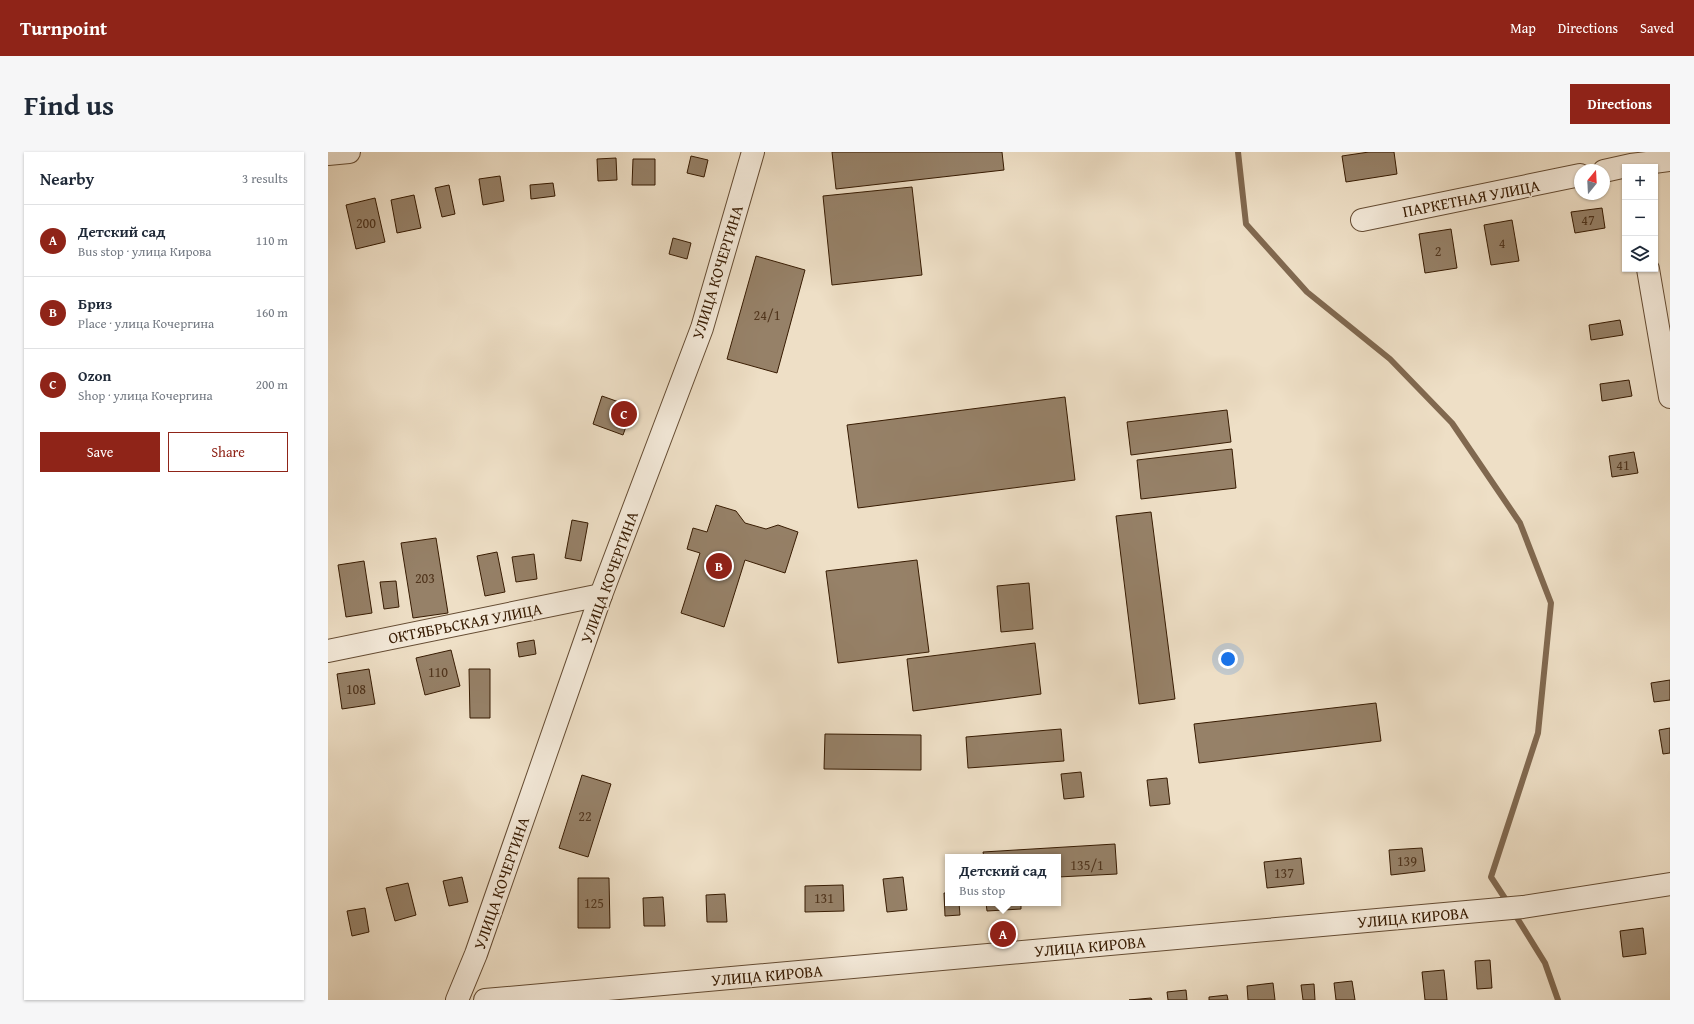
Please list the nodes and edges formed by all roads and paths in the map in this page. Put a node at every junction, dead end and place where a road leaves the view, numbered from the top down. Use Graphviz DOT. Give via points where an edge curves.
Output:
graph roads {
  1 [pos="349,152"];
  2 [pos="753,152"];
  3 [pos="328,154"];
  4 [pos="1670,160"];
  5 [pos="1630,161"];
  6 [pos="1610,169"];
  7 [pos="1574,176"];
  8 [pos="1362,220"];
  9 [pos="1649,272"];
  10 [pos="1670,397"];
  11 [pos="601,595"];
  12 [pos="328,650"];
  13 [pos="1670,884"];
  14 [pos="457,1000"];
  15 [pos="485,1000"];
  1 -- 3 [label="street"];
  2 -- 11 [label="street, УЛИЦА КОЧЕРГИНА" via="702,328"];
  4 -- 5 [label="street"];
  5 -- 6 [label="street"];
  7 -- 8 [label="street, ПАРКЕТНАЯ УЛИЦА"];
  9 -- 10 [label="street"];
  11 -- 12 [label="street, ОКТЯБРЬСКАЯ УЛИЦА"];
  11 -- 14 [label="street, УЛИЦА КОЧЕРГИНА" via="476,954"];
  13 -- 15 [label="street, УЛИЦА КИРОВА" via="1524,907"];
}
